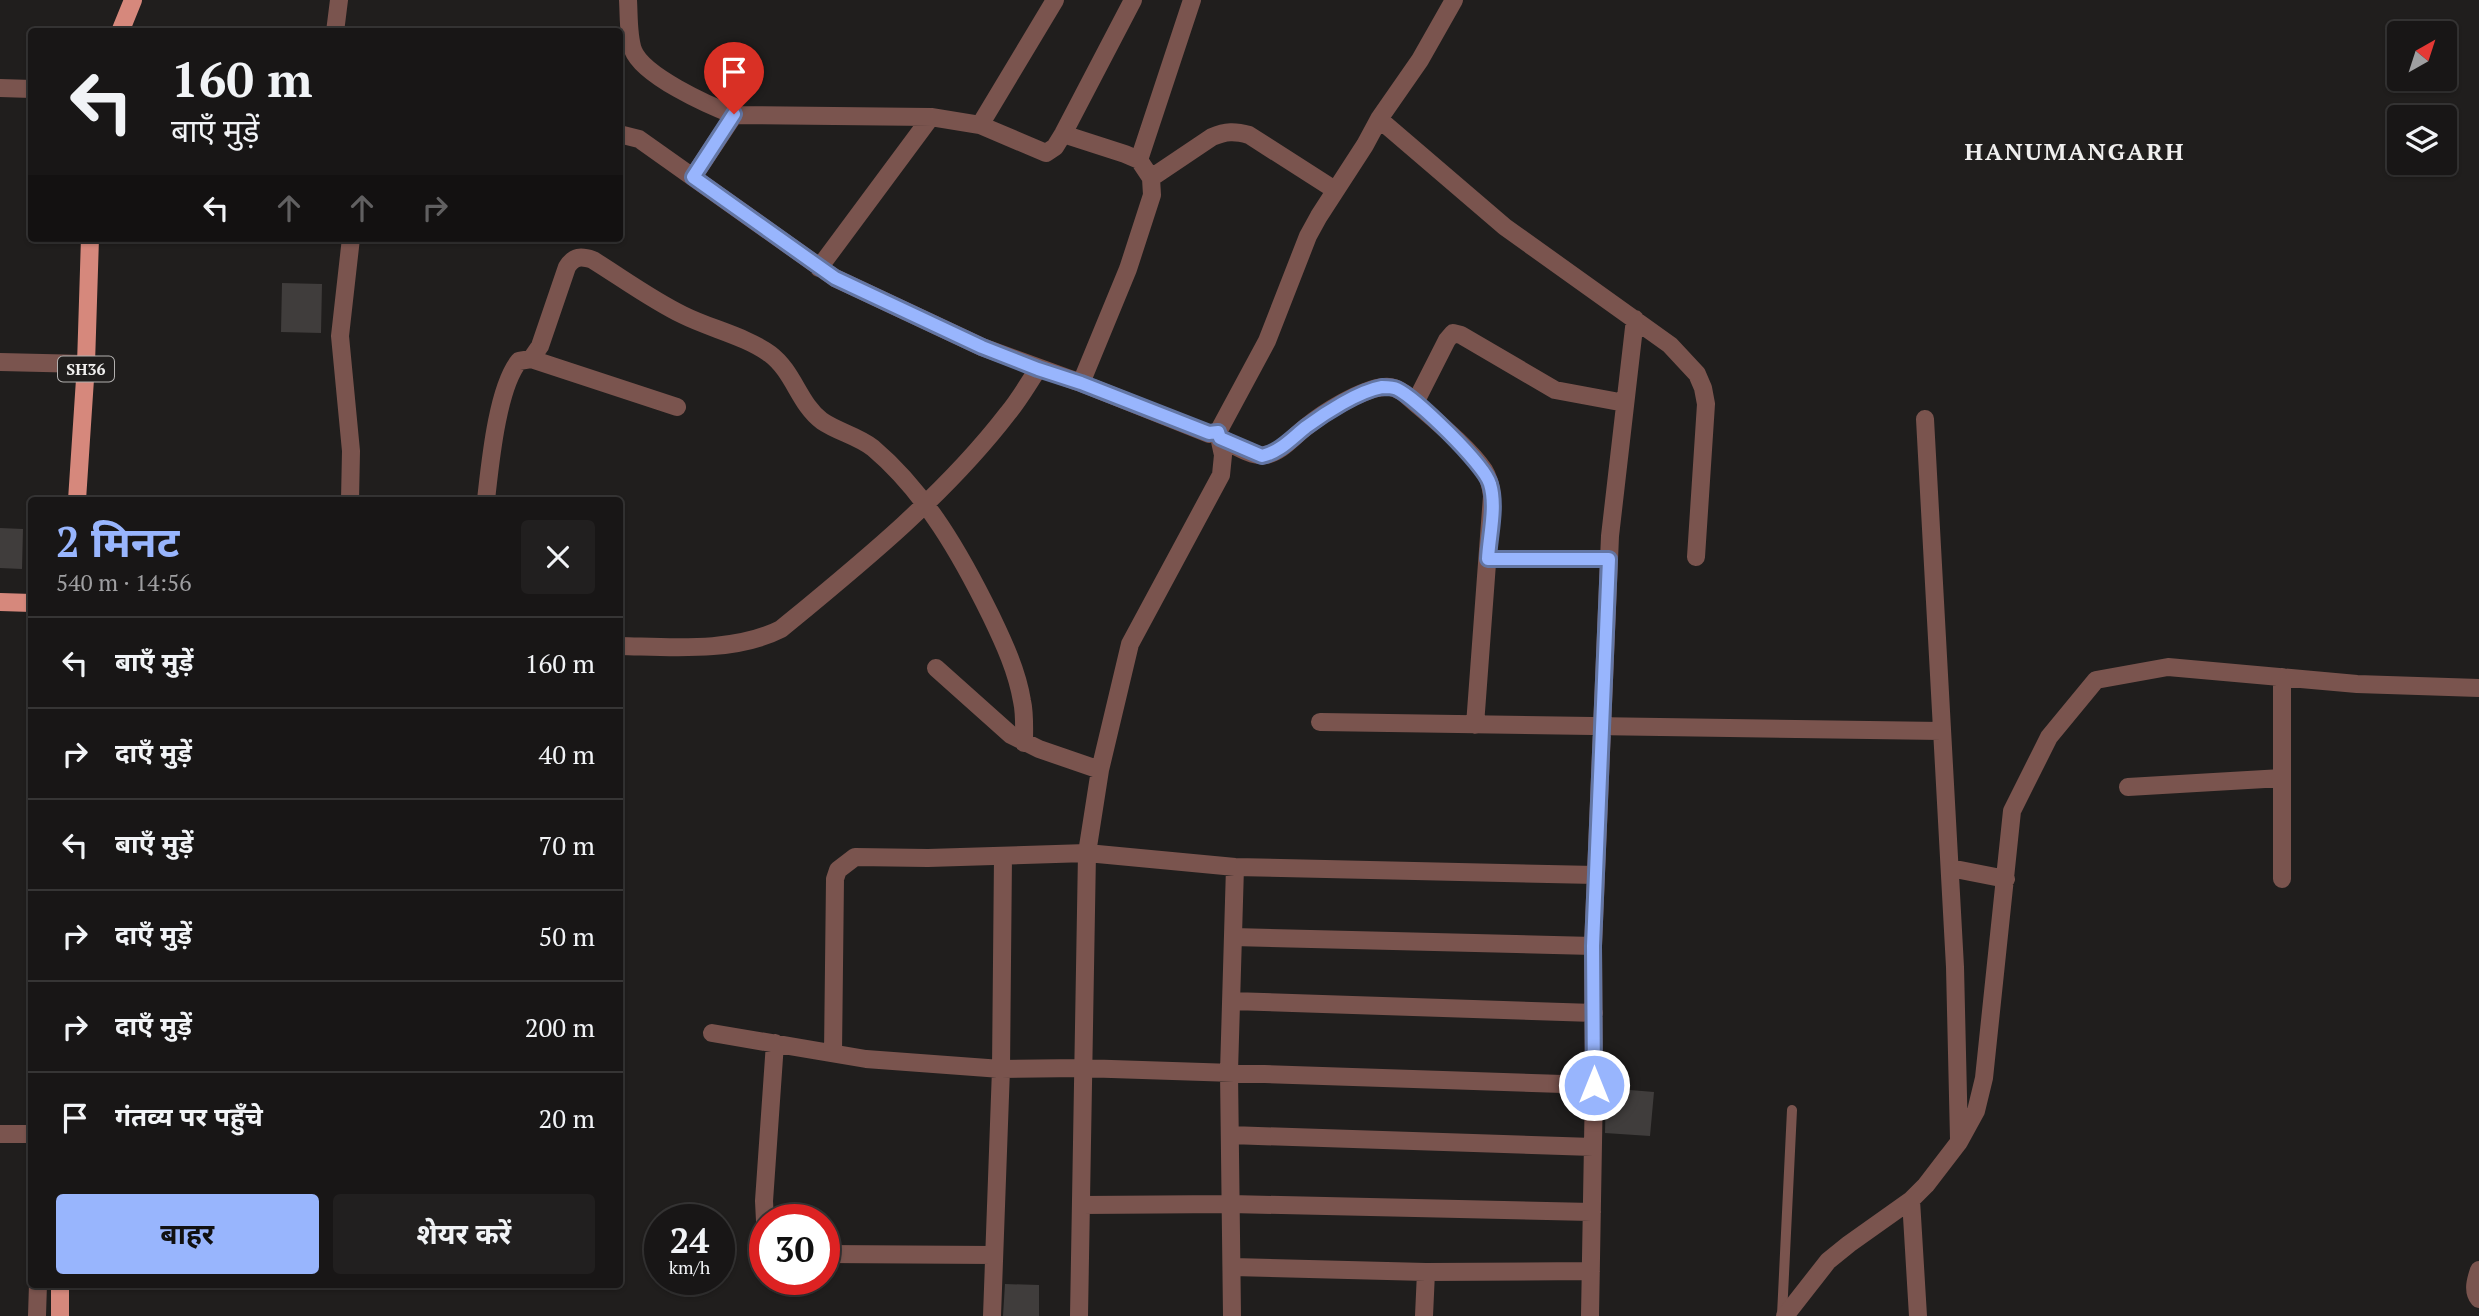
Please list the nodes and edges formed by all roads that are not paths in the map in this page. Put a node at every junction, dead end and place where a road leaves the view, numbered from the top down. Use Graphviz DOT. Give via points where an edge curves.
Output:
graph roads {
  1 [pos="133,0"];
  2 [pos="339,0"];
  3 [pos="628,0"];
  4 [pos="1055,0"];
  5 [pos="1133,0"];
  6 [pos="1192,0"];
  7 [pos="1454,0"];
  8 [pos="122,28"];
  9 [pos="336,28"];
  10 [pos="0,88"];
  11 [pos="28,89"];
  12 [pos="734,114"];
  13 [pos="931,117"];
  14 [pos="1379,118"];
  15 [pos="980,125"];
  16 [pos="1063,134"];
  17 [pos="623,135"];
  18 [pos="1139,160"];
  19 [pos="693,177"];
  20 [pos="1151,178"];
  21 [pos="1335,190"];
  22 [pos="90,242"];
  23 [pos="351,242"];
  24 [pos="818,268"];
  25 [pos="1635,319"];
  26 [pos="531,359"];
  27 [pos="0,362"];
  28 [pos="86,364"];
  29 [pos="1038,369"];
  30 [pos="1081,383"];
  31 [pos="1415,403"];
  32 [pos="1625,403"];
  33 [pos="677,407"];
  34 [pos="1925,419"];
  35 [pos="1219,435"];
  36 [pos="76,497"];
  37 [pos="351,497"];
  38 [pos="486,497"];
  39 [pos="924,503"];
  40 [pos="1696,557"];
  41 [pos="1488,559"];
  42 [pos="1609,559"];
  43 [pos="0,602"];
  44 [pos="28,603"];
  45 [pos="623,646"];
  46 [pos="936,668"];
  47 [pos="2282,677"];
  48 [pos="2479,688"];
  49 [pos="1320,722"];
  50 [pos="1475,725"];
  51 [pos="1603,727"];
  52 [pos="1942,731"];
  53 [pos="1024,743"];
  54 [pos="1100,770"];
  55 [pos="2282,778"];
  56 [pos="2128,787"];
  57 [pos="1087,853"];
  58 [pos="1003,856"];
  59 [pos="1235,867"];
  60 [pos="1950,868"];
  61 [pos="1596,875"];
  62 [pos="2006,879"];
  63 [pos="2282,879"];
  64 [pos="1233,937"];
  65 [pos="1593,946"];
  66 [pos="1231,1001"];
  67 [pos="1594,1013"];
  68 [pos="712,1033"];
  69 [pos="775,1044"];
  70 [pos="833,1053"];
  71 [pos="1082,1068"];
  72 [pos="1001,1069"];
  73 [pos="1229,1072"];
  74 [pos="1594,1085"];
  75 [pos="1792,1110"];
  76 [pos="0,1134"];
  77 [pos="28,1134"];
  78 [pos="1230,1135"];
  79 [pos="1959,1142"];
  80 [pos="1593,1147"];
  81 [pos="1911,1200"];
  82 [pos="764,1204"];
  83 [pos="1231,1204"];
  84 [pos="1081,1205"];
  85 [pos="1592,1212"];
  86 [pos="840,1254"];
  87 [pos="995,1255"];
  88 [pos="1233,1267"];
  89 [pos="2479,1270"];
  90 [pos="1591,1271"];
  91 [pos="1426,1272"];
  92 [pos="38,1288"];
  93 [pos="60,1288"];
  94 [pos="2479,1299"];
  95 [pos="37,1316"];
  96 [pos="60,1316"];
  97 [pos="992,1316"];
  98 [pos="1079,1316"];
  99 [pos="1232,1316"];
  100 [pos="1424,1316"];
  101 [pos="1590,1316"];
  102 [pos="1784,1316"];
  103 [pos="1918,1316"];
  1 -- 8 [label="main road"];
  2 -- 9 [label="street"];
  3 -- 12 [label="street" via="633,48 640,62 692,97"];
  4 -- 15 [label="street"];
  5 -- 16 [label="street"];
  6 -- 18 [label="street"];
  7 -- 14 [label="street"];
  10 -- 11 [label="street"];
  12 -- 13 [label="street"];
  12 -- 19 [label="street"];
  13 -- 15 [label="street"];
  13 -- 24 [label="street"];
  14 -- 21 [label="street"];
  14 -- 25 [label="street" via="1505,227"];
  15 -- 16 [label="street" via="1046,153"];
  16 -- 18 [label="street"];
  17 -- 19 [label="street" via="639,139"];
  18 -- 20 [label="street"];
  19 -- 24 [label="street"];
  20 -- 21 [label="street" via="1212,137 1236,131"];
  20 -- 30 [label="street" via="1152,195 1128,269"];
  21 -- 35 [label="street" via="1308,236 1267,341"];
  22 -- 28 [label="main road, SH36"];
  23 -- 37 [label="street" via="340,336"];
  24 -- 29 [label="street"];
  25 -- 32 [label="street"];
  25 -- 40 [label="street" via="1686,360 1703,388 1706,404"];
  26 -- 33 [label="street"];
  26 -- 38 [label="street" via="514,366 502,400"];
  26 -- 39 [label="street" via="572,259 593,260 682,315 770,354 808,408 874,449"];
  27 -- 28 [label="street"];
  28 -- 36 [label="main road, SH36"];
  29 -- 30 [label="street"];
  29 -- 39 [label="street" via="1009,412"];
  30 -- 35 [label="street"];
  31 -- 32 [label="street" via="1453,333 1555,390"];
  31 -- 35 [label="street" via="1395,388 1368,392 1262,456"];
  31 -- 41 [label="street" via="1473,458 1490,482"];
  32 -- 42 [label="street"];
  34 -- 52 [label="street"];
  35 -- 54 [label="street" via="1220,475 1130,644"];
  39 -- 45 [label="street" via="846,576 764,638 692,647"];
  39 -- 53 [label="street" via="967,565 1012,663 1023,705"];
  41 -- 42 [label="street"];
  41 -- 50 [label="street"];
  42 -- 51 [label="street"];
  43 -- 44 [label="main road"];
  46 -- 53 [label="street"];
  47 -- 48 [label="street"];
  47 -- 55 [label="street"];
  47 -- 62 [label="street" via="2168,667 2096,680 2049,737 2012,811"];
  49 -- 50 [label="street"];
  50 -- 51 [label="street"];
  51 -- 52 [label="street"];
  51 -- 61 [label="street"];
  52 -- 60 [label="street"];
  53 -- 54 [label="street"];
  54 -- 57 [label="street"];
  55 -- 56 [label="street"];
  55 -- 63 [label="street"];
  57 -- 58 [label="street"];
  57 -- 59 [label="street"];
  57 -- 71 [label="street"];
  58 -- 70 [label="street" via="855,857 838,870 833,895"];
  58 -- 72 [label="street"];
  59 -- 61 [label="street"];
  59 -- 64 [label="street"];
  60 -- 62 [label="street"];
  60 -- 79 [label="street"];
  61 -- 65 [label="street"];
  62 -- 79 [label="street" via="1984,1078 1976,1111"];
  64 -- 65 [label="street"];
  64 -- 66 [label="street"];
  65 -- 67 [label="street"];
  66 -- 67 [label="street"];
  66 -- 73 [label="street"];
  67 -- 74 [label="street"];
  68 -- 69 [label="street"];
  69 -- 70 [label="street"];
  69 -- 82 [label="street"];
  70 -- 72 [label="street"];
  71 -- 72 [label="street"];
  71 -- 73 [label="street"];
  71 -- 84 [label="street"];
  72 -- 87 [label="street"];
  73 -- 74 [label="street"];
  73 -- 78 [label="street"];
  74 -- 80 [label="street"];
  75 -- 102 [label="lane"];
  76 -- 77 [label="street"];
  78 -- 80 [label="street"];
  78 -- 83 [label="street"];
  79 -- 81 [label="street"];
  80 -- 85 [label="street"];
  81 -- 102 [label="street" via="1828,1261"];
  81 -- 103 [label="street"];
  83 -- 84 [label="street"];
  83 -- 85 [label="street"];
  83 -- 88 [label="street"];
  84 -- 98 [label="street"];
  85 -- 90 [label="street"];
  86 -- 87 [label="street"];
  87 -- 97 [label="street"];
  88 -- 91 [label="street"];
  88 -- 99 [label="street"];
  89 -- 94 [label="street" via="2475,1281"];
  90 -- 91 [label="street"];
  90 -- 101 [label="street"];
  91 -- 100 [label="street"];
  92 -- 95 [label="street"];
  93 -- 96 [label="main road"];
}
